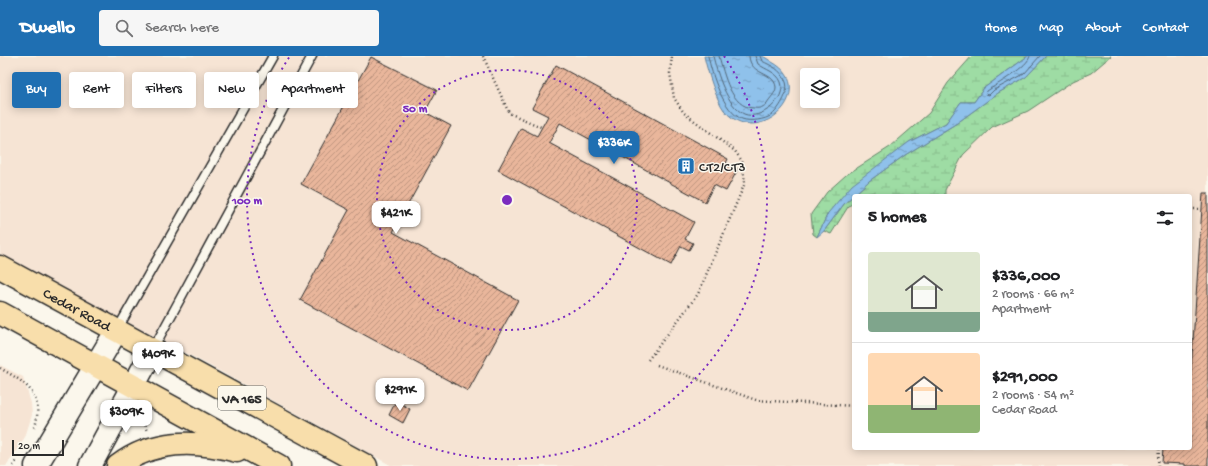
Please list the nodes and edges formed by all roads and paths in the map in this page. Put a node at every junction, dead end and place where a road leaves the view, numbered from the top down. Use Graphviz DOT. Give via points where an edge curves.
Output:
graph roads {
  1 [pos="273,56"];
  2 [pos="312,56"];
  3 [pos="483,56"];
  4 [pos="672,56"];
  5 [pos="542,127"];
  6 [pos="1192,209"];
  7 [pos="1202,210"];
  8 [pos="0,267"];
  9 [pos="0,313"];
  10 [pos="117,330"];
  11 [pos="153,350"];
  12 [pos="648,360"];
  13 [pos="657,365"];
  14 [pos="97,367"];
  15 [pos="0,368"];
  16 [pos="133,387"];
  17 [pos="852,406"];
  18 [pos="141,418"];
  19 [pos="147,432"];
  20 [pos="33,433"];
  21 [pos="1159,450"];
  22 [pos="270,462"];
  23 [pos="26,463"];
  24 [pos="13,466"];
  25 [pos="90,466"];
  26 [pos="118,466"];
  27 [pos="366,466"];
  28 [pos="1158,466"];
  1 -- 10 [label="lane"];
  2 -- 11 [label="lane"];
  3 -- 5 [label="path" via="509,113"];
  4 -- 12 [label="path" via="670,72 674,98 684,113 735,151 742,161 745,184 698,294"];
  6 -- 7 [label="path"];
  8 -- 10 [label="main road, Cedar Road / VA 165"];
  9 -- 14 [label="main road, VA 165"];
  10 -- 11 [label="main road, Cedar Road / VA 165"];
  10 -- 14 [label="street"];
  11 -- 16 [label="street"];
  11 -- 27 [label="main road, Cedar Road / VA 165"];
  13 -- 17 [label="path" via="756,400"];
  14 -- 16 [label="main road, VA 165"];
  14 -- 23 [label="street"];
  15 -- 20 [label="path" via="27,384 34,395 37,411"];
  16 -- 22 [label="main road, VA 165"];
  16 -- 25 [label="street"];
  18 -- 19 [label="path"];
  21 -- 28 [label="path"];
  22 -- 26 [label="main road" via="218,446 195,443 175,444 144,451"];
  23 -- 24 [label="path"];
}
